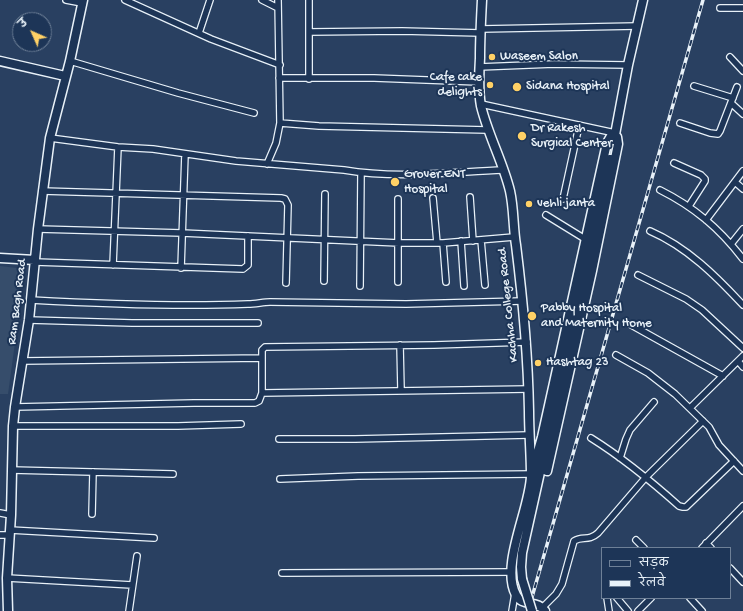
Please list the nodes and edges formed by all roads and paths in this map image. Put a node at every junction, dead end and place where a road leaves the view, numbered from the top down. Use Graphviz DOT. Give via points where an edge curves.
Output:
graph roads {
  1 [pos="66,0"];
  2 [pos="125,0"];
  3 [pos="210,0"];
  4 [pos="262,0"];
  5 [pos="278,0"];
  6 [pos="309,0"];
  7 [pos="482,0"];
  8 [pos="643,0"];
  9 [pos="83,2"];
  10 [pos="278,8"];
  11 [pos="720,8"];
  12 [pos="743,8"];
  13 [pos="637,26"];
  14 [pos="480,31"];
  15 [pos="309,32"];
  16 [pos="199,33"];
  17 [pos="730,57"];
  18 [pos="0,61"];
  19 [pos="70,61"];
  20 [pos="280,65"];
  21 [pos="628,65"];
  22 [pos="479,67"];
  23 [pos="743,71"];
  24 [pos="65,76"];
  25 [pos="280,78"];
  26 [pos="308,79"];
  27 [pos="479,82"];
  28 [pos="694,86"];
  29 [pos="737,87"];
  30 [pos="732,100"];
  31 [pos="481,104"];
  32 [pos="254,113"];
  33 [pos="743,114"];
  34 [pos="280,123"];
  35 [pos="680,123"];
  36 [pos="579,126"];
  37 [pos="487,130"];
  38 [pos="615,134"];
  39 [pos="50,138"];
  40 [pos="118,147"];
  41 [pos="185,154"];
  42 [pos="674,163"];
  43 [pos="266,164"];
  44 [pos="503,170"];
  45 [pos="743,171"];
  46 [pos="361,173"];
  47 [pos="735,182"];
  48 [pos="743,189"];
  49 [pos="660,190"];
  50 [pos="42,191"];
  51 [pos="117,192"];
  52 [pos="325,194"];
  53 [pos="184,195"];
  54 [pos="470,197"];
  55 [pos="433,198"];
  56 [pos="398,199"];
  57 [pos="563,199"];
  58 [pos="689,206"];
  59 [pos="546,215"];
  60 [pos="706,220"];
  61 [pos="38,229"];
  62 [pos="743,229"];
  63 [pos="115,231"];
  64 [pos="650,231"];
  65 [pos="182,233"];
  66 [pos="248,236"];
  67 [pos="288,237"];
  68 [pos="514,237"];
  69 [pos="585,239"];
  70 [pos="325,240"];
  71 [pos="481,240"];
  72 [pos="460,241"];
  73 [pos="473,241"];
  74 [pos="361,242"];
  75 [pos="399,243"];
  76 [pos="440,243"];
  77 [pos="731,244"];
  78 [pos="0,258"];
  79 [pos="743,260"];
  80 [pos="35,261"];
  81 [pos="114,265"];
  82 [pos="181,268"];
  83 [pos="638,275"];
  84 [pos="324,281"];
  85 [pos="398,282"];
  86 [pos="446,282"];
  87 [pos="286,283"];
  88 [pos="485,285"];
  89 [pos="360,286"];
  90 [pos="464,286"];
  91 [pos="31,300"];
  92 [pos="522,301"];
  93 [pos="743,305"];
  94 [pos="29,320"];
  95 [pos="626,322"];
  96 [pos="258,323"];
  97 [pos="527,342"];
  98 [pos="400,345"];
  99 [pos="743,348"];
  100 [pos="616,355"];
  101 [pos="743,356"];
  102 [pos="262,358"];
  103 [pos="22,361"];
  104 [pos="738,362"];
  105 [pos="743,367"];
  106 [pos="723,376"];
  107 [pos="529,389"];
  108 [pos="401,390"];
  109 [pos="262,393"];
  110 [pos="654,402"];
  111 [pos="15,407"];
  112 [pos="690,408"];
  113 [pos="703,421"];
  114 [pos="241,424"];
  115 [pos="13,426"];
  116 [pos="529,435"];
  117 [pos="591,438"];
  118 [pos="279,439"];
  119 [pos="620,458"];
  120 [pos="734,461"];
  121 [pos="11,470"];
  122 [pos="743,471"];
  123 [pos="93,472"];
  124 [pos="547,472"];
  125 [pos="173,474"];
  126 [pos="531,475"];
  127 [pos="646,477"];
  128 [pos="280,479"];
  129 [pos="743,506"];
  130 [pos="0,514"];
  131 [pos="11,514"];
  132 [pos="92,514"];
  133 [pos="10,533"];
  134 [pos="0,535"];
  135 [pos="154,538"];
  136 [pos="636,540"];
  137 [pos="708,546"];
  138 [pos="643,547"];
  139 [pos="137,556"];
  140 [pos="731,569"];
  141 [pos="511,572"];
  142 [pos="282,573"];
  143 [pos="7,578"];
  144 [pos="743,582"];
  145 [pos="132,586"];
  146 [pos="515,593"];
  147 [pos="607,599"];
  148 [pos="618,599"];
  149 [pos="650,599"];
  150 [pos="691,599"];
  151 [pos="544,609"];
  152 [pos="8,611"];
  153 [pos="129,611"];
  154 [pos="512,611"];
  155 [pos="532,611"];
  156 [pos="609,611"];
  157 [pos="628,611"];
  158 [pos="638,611"];
  159 [pos="702,611"];
  1 -- 9 [label="street"];
  2 -- 16 [label="street"];
  3 -- 16 [label="street"];
  4 -- 10 [label="street"];
  5 -- 10 [label="street"];
  6 -- 15 [label="street"];
  7 -- 14 [label="street, Kachha College Road"];
  8 -- 13 [label="street"];
  9 -- 19 [label="street, Ram Bagh Road"];
  10 -- 20 [label="street"];
  11 -- 12 [label="street"];
  13 -- 14 [label="street"];
  13 -- 21 [label="street"];
  14 -- 15 [label="street"];
  14 -- 22 [label="street, Kachha College Road"];
  15 -- 26 [label="street"];
  16 -- 20 [label="street"];
  17 -- 23 [label="street"];
  18 -- 24 [label="street"];
  19 -- 24 [label="street, Ram Bagh Road"];
  19 -- 32 [label="street"];
  20 -- 25 [label="street"];
  21 -- 22 [label="street"];
  21 -- 38 [label="street"];
  22 -- 27 [label="street, Kachha College Road"];
  24 -- 39 [label="street, Ram Bagh Road"];
  25 -- 26 [label="street"];
  25 -- 34 [label="street"];
  26 -- 27 [label="street" via="374,78"];
  27 -- 31 [label="street, Kachha College Road"];
  28 -- 30 [label="street"];
  29 -- 30 [label="street"];
  30 -- 33 [label="street"];
  30 -- 35 [label="street" via="718,134"];
  31 -- 36 [label="street"];
  31 -- 37 [label="street, Kachha College Road"];
  34 -- 37 [label="street"];
  34 -- 43 [label="street" via="276,143"];
  36 -- 38 [label="street"];
  36 -- 57 [label="street"];
  37 -- 44 [label="street, Kachha College Road"];
  38 -- 69 [label="street" via="608,143"];
  38 -- 124 [label="street" via="618,137 618,144"];
  38 -- 155 [label="street, bridge" via="522,553 522,579"];
  39 -- 40 [label="street"];
  39 -- 50 [label="street, Ram Bagh Road"];
  40 -- 41 [label="street"];
  40 -- 51 [label="street"];
  41 -- 43 [label="street"];
  41 -- 53 [label="street"];
  42 -- 58 [label="street" via="705,179"];
  43 -- 46 [label="street"];
  44 -- 46 [label="street"];
  44 -- 68 [label="street, Kachha College Road" via="510,190"];
  45 -- 47 [label="street"];
  46 -- 74 [label="street"];
  47 -- 48 [label="street"];
  47 -- 60 [label="street"];
  49 -- 58 [label="street"];
  50 -- 51 [label="street"];
  50 -- 61 [label="street, Ram Bagh Road"];
  51 -- 53 [label="street"];
  51 -- 63 [label="street"];
  52 -- 70 [label="street"];
  53 -- 65 [label="street"];
  53 -- 67 [label="street" via="285,199 288,205"];
  54 -- 73 [label="street"];
  55 -- 76 [label="street"];
  56 -- 75 [label="street"];
  58 -- 60 [label="street"];
  59 -- 69 [label="street"];
  60 -- 77 [label="street"];
  61 -- 63 [label="street"];
  61 -- 80 [label="street, Ram Bagh Road"];
  62 -- 77 [label="street"];
  63 -- 65 [label="street"];
  63 -- 81 [label="street"];
  64 -- 93 [label="street" via="683,249"];
  65 -- 66 [label="street"];
  65 -- 82 [label="street"];
  66 -- 67 [label="street"];
  66 -- 82 [label="street" via="248,265 243,269"];
  67 -- 70 [label="street"];
  67 -- 87 [label="street"];
  68 -- 71 [label="street"];
  68 -- 92 [label="street, Kachha College Road"];
  69 -- 126 [label="street" via="542,437"];
  70 -- 74 [label="street"];
  70 -- 84 [label="street"];
  71 -- 73 [label="street"];
  71 -- 88 [label="street"];
  72 -- 73 [label="street"];
  72 -- 76 [label="street"];
  72 -- 90 [label="street"];
  74 -- 75 [label="street"];
  74 -- 89 [label="street"];
  75 -- 76 [label="street"];
  75 -- 85 [label="street"];
  76 -- 86 [label="street"];
  77 -- 79 [label="street"];
  78 -- 80 [label="street"];
  80 -- 81 [label="street"];
  80 -- 91 [label="street, Ram Bagh Road"];
  81 -- 82 [label="street"];
  83 -- 99 [label="street" via="692,302"];
  91 -- 92 [label="street" via="180,305"];
  91 -- 94 [label="street, Ram Bagh Road"];
  92 -- 97 [label="street, Kachha College Road"];
  94 -- 96 [label="street" via="171,324"];
  94 -- 103 [label="street, Ram Bagh Road"];
  95 -- 106 [label="street"];
  97 -- 98 [label="street"];
  97 -- 107 [label="street, Kachha College Road"];
  98 -- 102 [label="street" via="265,347 262,350"];
  98 -- 108 [label="street"];
  100 -- 112 [label="street" via="662,383"];
  101 -- 104 [label="street"];
  102 -- 103 [label="street"];
  102 -- 109 [label="street"];
  103 -- 111 [label="street, Ram Bagh Road"];
  104 -- 105 [label="street"];
  104 -- 106 [label="street"];
  106 -- 112 [label="street"];
  107 -- 108 [label="street"];
  107 -- 116 [label="street, Kachha College Road"];
  108 -- 109 [label="street"];
  109 -- 111 [label="street" via="259,401 255,403"];
  110 -- 119 [label="street" via="630,430"];
  111 -- 115 [label="street, Ram Bagh Road"];
  112 -- 113 [label="street"];
  113 -- 120 [label="street"];
  113 -- 127 [label="street"];
  114 -- 115 [label="street"];
  115 -- 121 [label="street, Ram Bagh Road"];
  116 -- 118 [label="street"];
  116 -- 126 [label="street, Kachha College Road"];
  117 -- 119 [label="street"];
  119 -- 127 [label="street"];
  120 -- 122 [label="street"];
  120 -- 127 [label="street" via="686,507 679,506"];
  121 -- 123 [label="street"];
  121 -- 131 [label="street, Ram Bagh Road"];
  123 -- 125 [label="street"];
  123 -- 132 [label="street"];
  126 -- 128 [label="street"];
  126 -- 141 [label="street, Kachha College Road"];
  127 -- 151 [label="street" via="594,537 574,540 562,584"];
  129 -- 137 [label="street"];
  130 -- 131 [label="street"];
  131 -- 133 [label="street, Ram Bagh Road"];
  133 -- 134 [label="street"];
  133 -- 135 [label="street"];
  133 -- 143 [label="street, Ram Bagh Road"];
  136 -- 138 [label="street"];
  139 -- 145 [label="street"];
  140 -- 144 [label="street"];
  141 -- 142 [label="street"];
  141 -- 146 [label="street, Kachha College Road"];
  143 -- 145 [label="street"];
  143 -- 152 [label="street, Ram Bagh Road"];
  145 -- 153 [label="street"];
  146 -- 151 [label="street" via="523,602 540,605"];
  146 -- 154 [label="street, Kachha College Road"];
  147 -- 156 [label="street"];
  148 -- 157 [label="street"];
  149 -- 158 [label="street"];
  150 -- 159 [label="street"];
}
